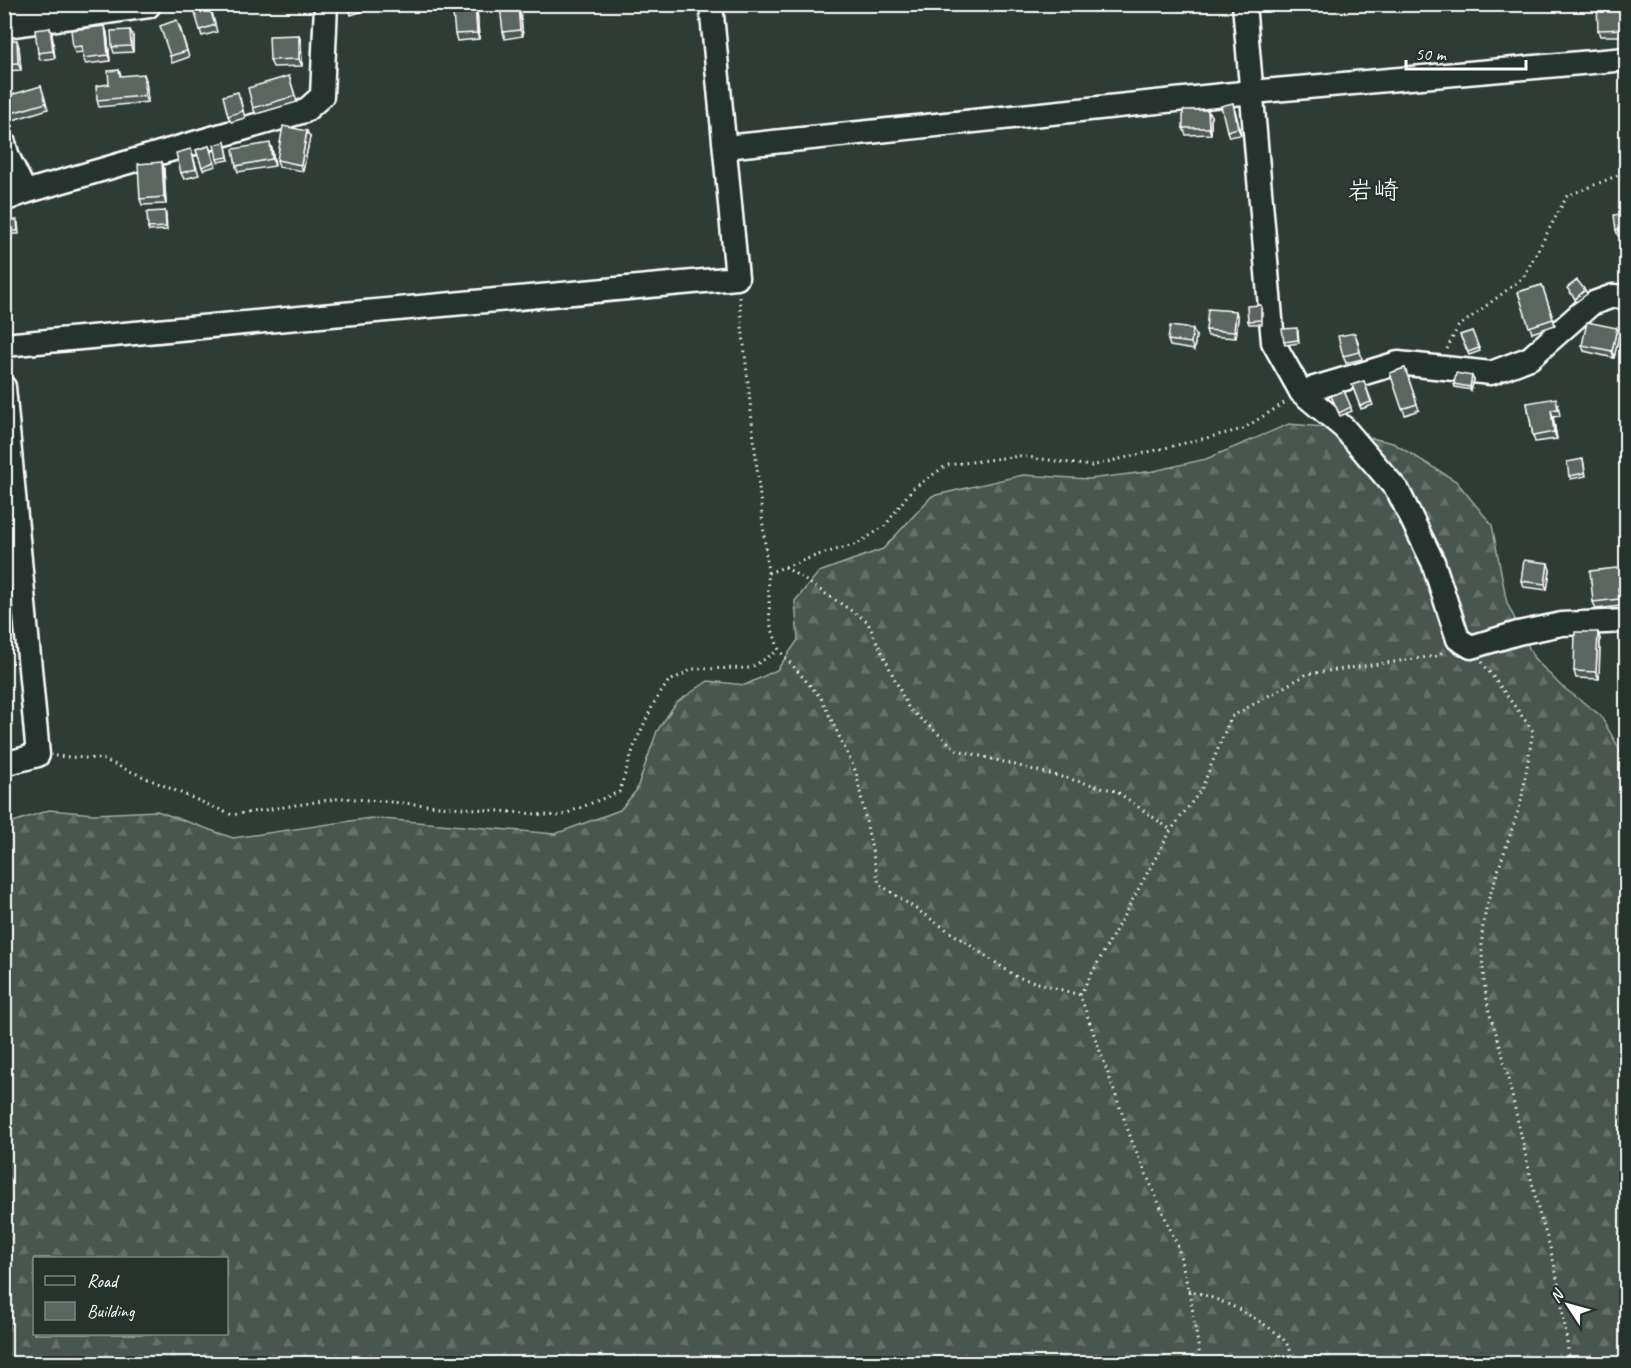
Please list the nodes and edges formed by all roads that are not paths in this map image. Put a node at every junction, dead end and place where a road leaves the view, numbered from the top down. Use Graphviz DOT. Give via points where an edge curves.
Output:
graph roads {
  1 [pos="147,4"];
  2 [pos="326,4"];
  3 [pos="711,4"];
  4 [pos="1244,4"];
  5 [pos="4,24"];
  6 [pos="1626,59"];
  7 [pos="1252,92"];
  8 [pos="4,143"];
  9 [pos="725,147"];
  10 [pos="26,192"];
  11 [pos="4,201"];
  12 [pos="1626,297"];
  13 [pos="4,345"];
  14 [pos="4,387"];
  15 [pos="1301,392"];
  16 [pos="1626,621"];
  17 [pos="4,764"];
  1 -- 5 [label="main road"];
  2 -- 10 [label="street" via="322,96 305,111"];
  3 -- 9 [label="street"];
  4 -- 7 [label="street"];
  6 -- 7 [label="street"];
  7 -- 9 [label="street"];
  7 -- 15 [label="street" via="1273,342"];
  8 -- 10 [label="street"];
  9 -- 13 [label="street" via="737,278"];
  10 -- 11 [label="street"];
  12 -- 15 [label="street" via="1613,296 1591,304 1530,358 1491,373 1398,363"];
  14 -- 17 [label="street" via="39,755"];
  15 -- 16 [label="street" via="1344,428 1398,491 1465,643 1562,624"];
}
